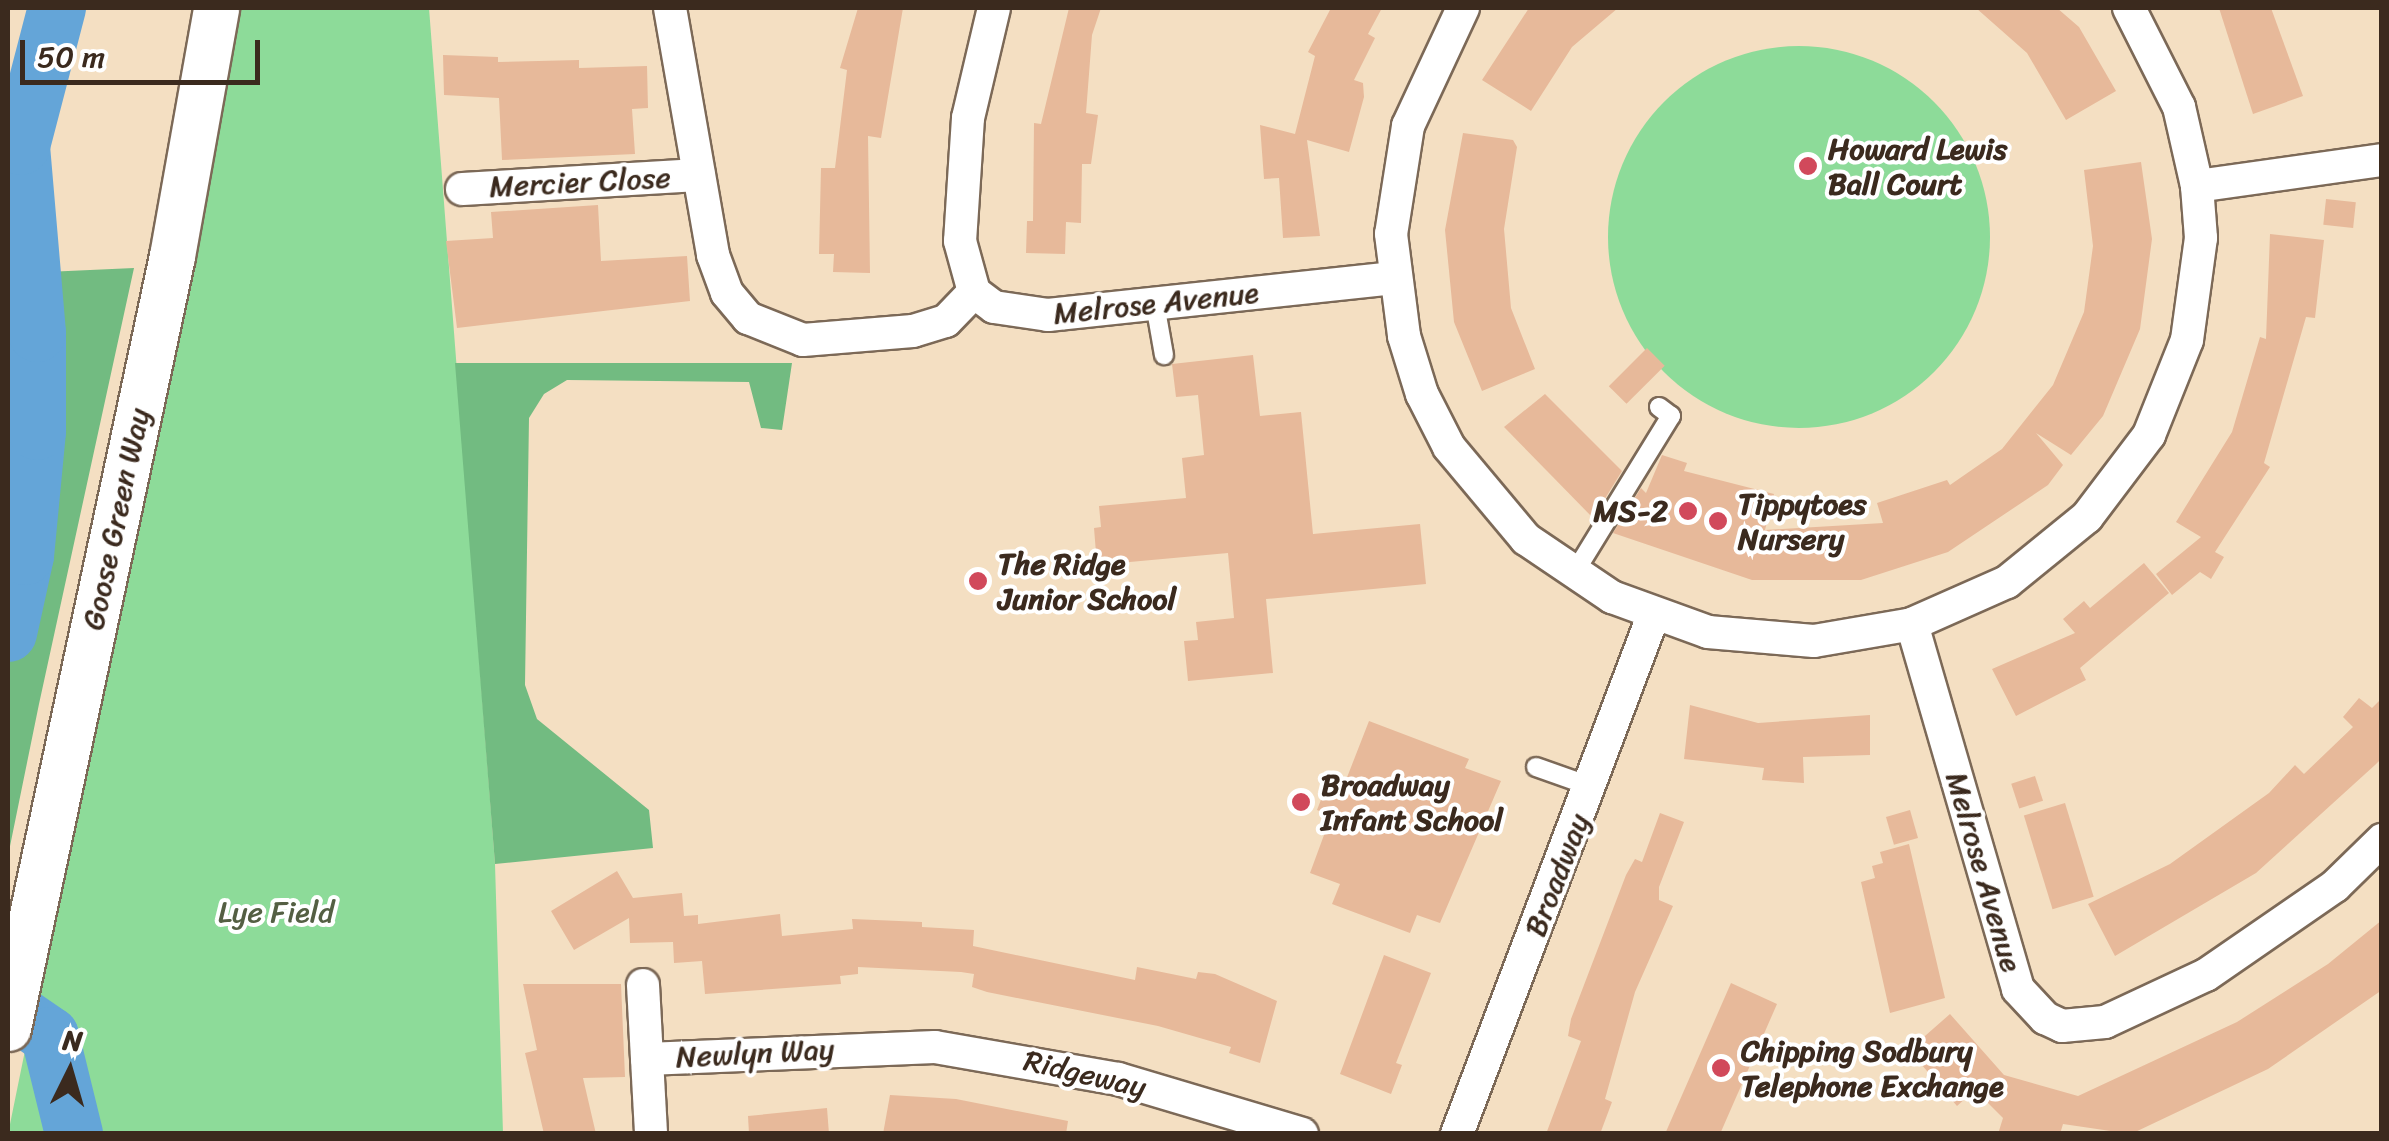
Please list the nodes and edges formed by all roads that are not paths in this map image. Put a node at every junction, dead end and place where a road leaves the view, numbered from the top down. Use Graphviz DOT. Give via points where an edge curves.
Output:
graph roads {
  1 [pos="216,8"];
  2 [pos="670,8"];
  3 [pos="994,8"];
  4 [pos="1463,8"];
  5 [pos="2129,8"];
  6 [pos="2382,160"];
  7 [pos="699,175"];
  8 [pos="2198,186"];
  9 [pos="462,189"];
  10 [pos="1394,278"];
  11 [pos="974,292"];
  12 [pos="1154,304"];
  13 [pos="1164,356"];
  14 [pos="1659,407"];
  15 [pos="1573,575"];
  16 [pos="1653,616"];
  17 [pos="1912,624"];
  18 [pos="1536,767"];
  19 [pos="1590,786"];
  20 [pos="2382,840"];
  21 [pos="643,986"];
  22 [pos="8,1028"];
  23 [pos="862,1046"];
  24 [pos="647,1059"];
  25 [pos="651,1134"];
  26 [pos="1302,1134"];
  27 [pos="1457,1134"];
  1 -- 22 [label="main road, Goose Green Way" via="172,256"];
  2 -- 7 [label="street, Mercier Close"];
  3 -- 11 [label="street" via="968,118 962,186 960,242"];
  4 -- 10 [label="street" via="1408,126 1394,199"];
  5 -- 8 [label="street" via="2164,68"];
  6 -- 8 [label="street"];
  7 -- 9 [label="street, Mercier Close"];
  7 -- 11 [label="street, Mercier Close" via="727,293 748,318 769,328 803,340 913,331 946,321"];
  8 -- 17 [label="street" via="2201,238 2188,340 2140,450 2087,518 2049,552 2006,582"];
  10 -- 12 [label="street, Melrose Avenue"];
  10 -- 15 [label="street" via="1422,394 1449,447 1484,496"];
  11 -- 12 [label="street, Melrose Avenue" via="994,307 1048,315"];
  12 -- 13 [label="lane"];
  14 -- 15 [label="lane" via="1670,416"];
  15 -- 16 [label="street"];
  16 -- 17 [label="street" via="1765,640 1814,641"];
  16 -- 19 [label="street, Broadway"];
  17 -- 20 [label="street, Melrose Avenue" via="2018,989 2044,1018 2062,1026 2105,1022 2206,975 2335,886"];
  18 -- 19 [label="lane"];
  19 -- 27 [label="street, Broadway"];
  21 -- 24 [label="street, Newlyn Way"];
  23 -- 24 [label="street, Newlyn Way"];
  23 -- 26 [label="street, Ridgeway" via="1016,1058 1118,1078"];
  24 -- 25 [label="street, Newlyn Way"];
}
